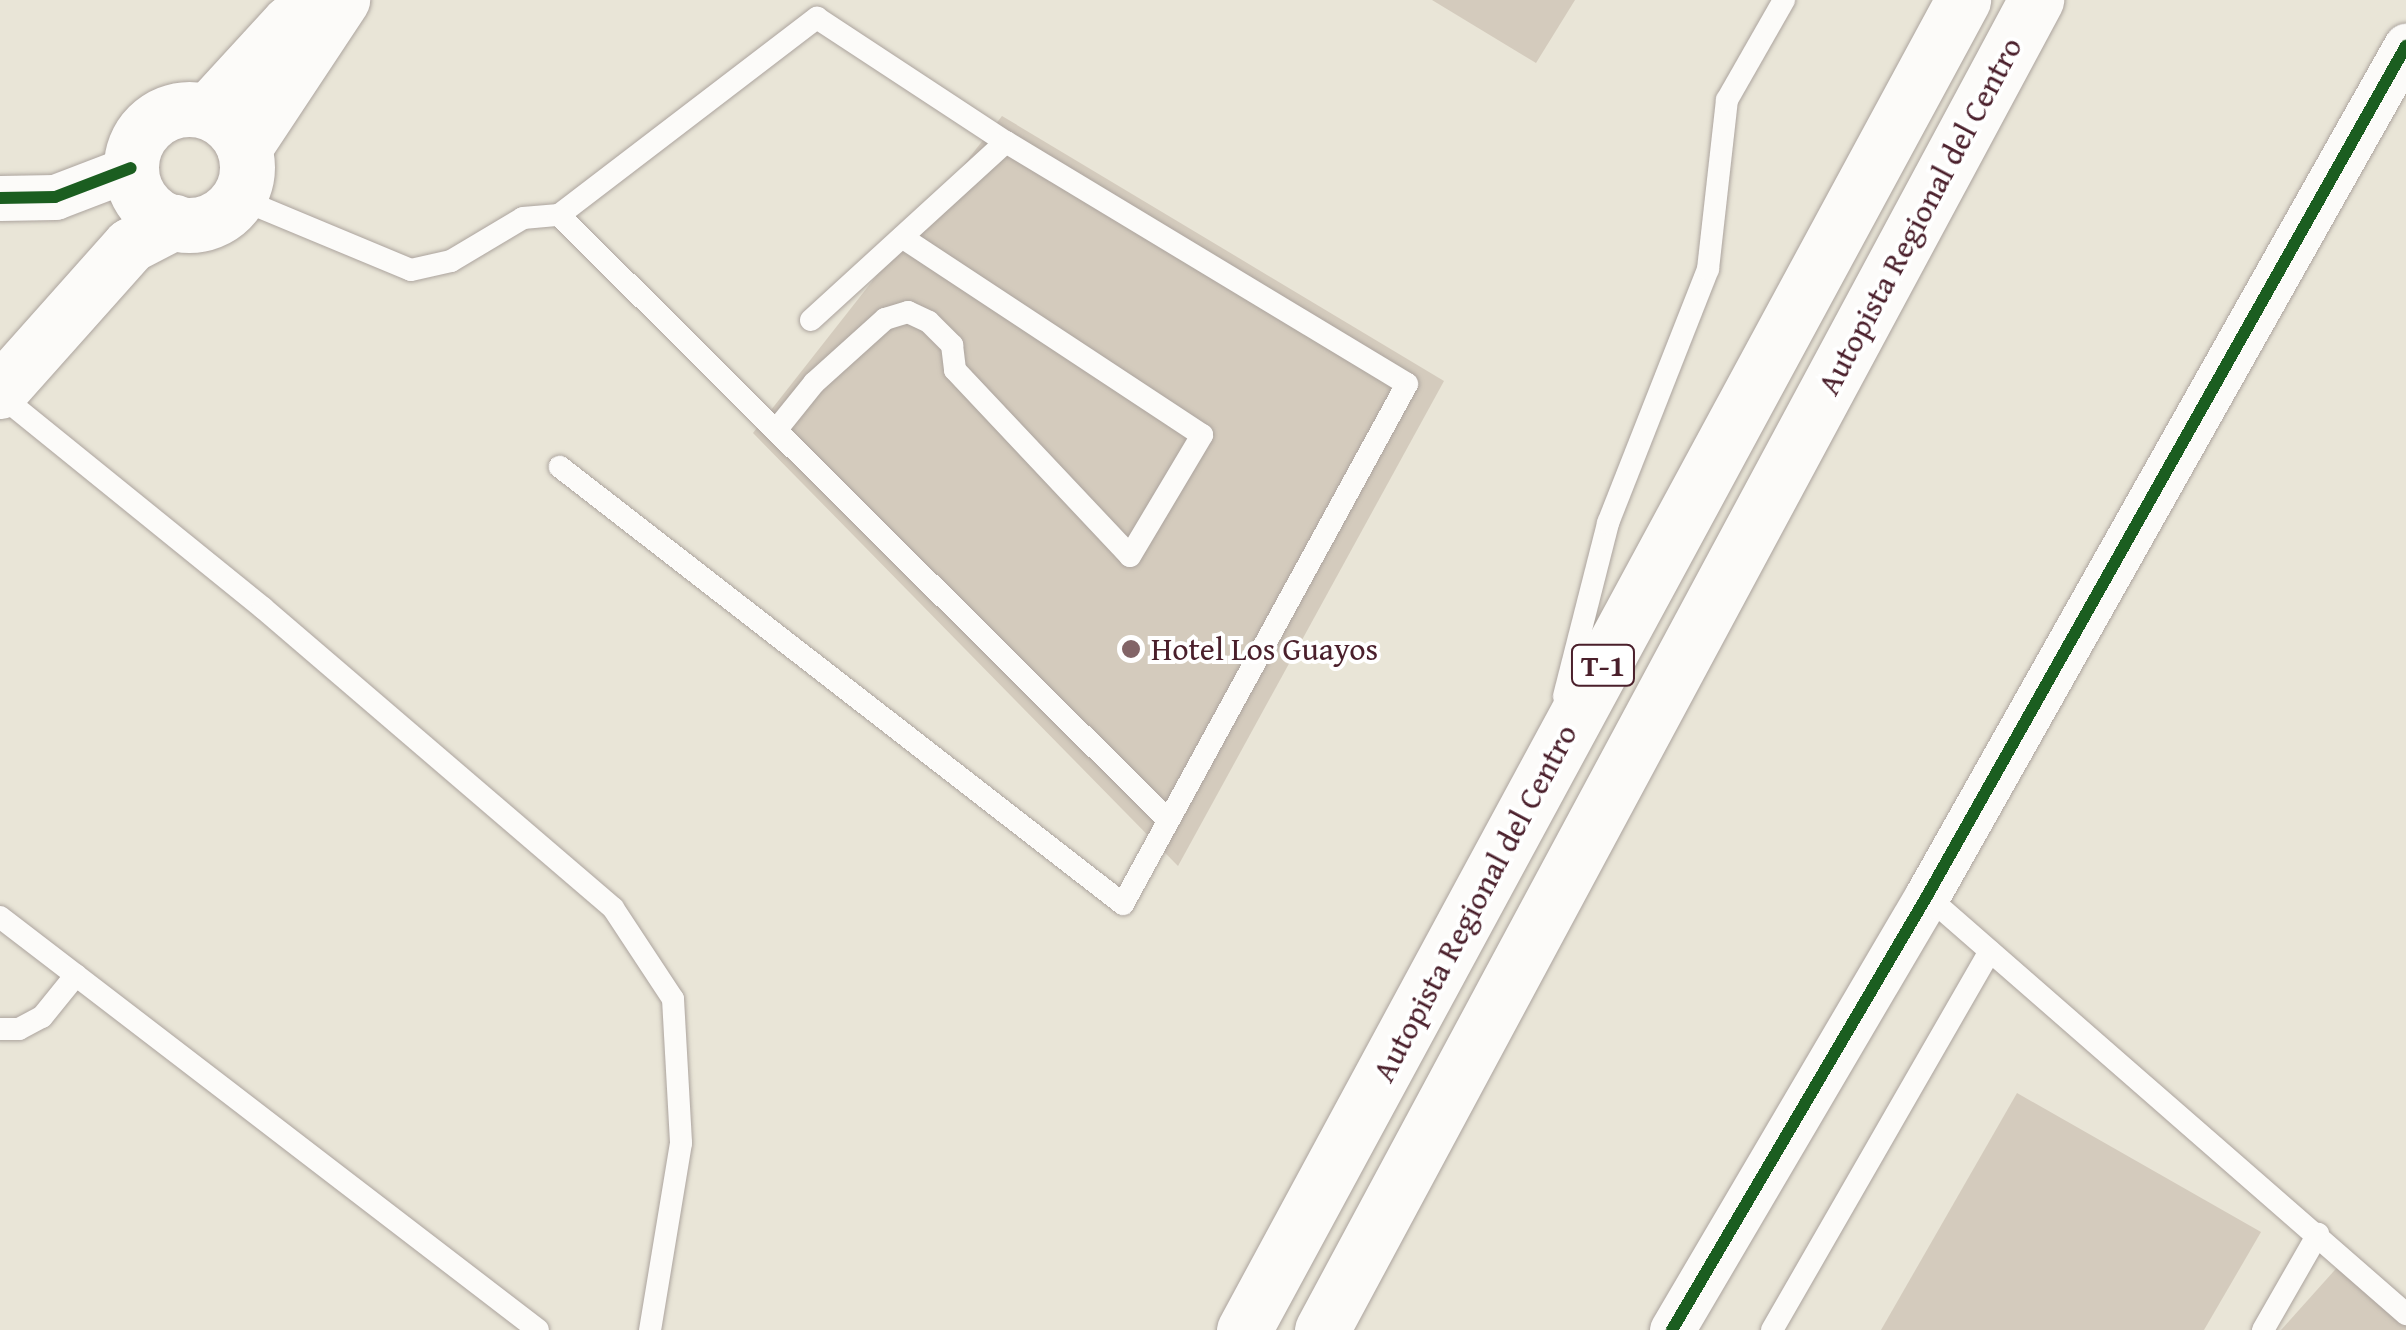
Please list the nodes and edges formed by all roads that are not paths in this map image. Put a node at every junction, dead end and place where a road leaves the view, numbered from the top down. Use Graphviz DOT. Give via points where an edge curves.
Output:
graph roads {
  1 [pos="342,0"];
  2 [pos="1784,0"];
  3 [pos="1963,0"];
  4 [pos="2036,0"];
  5 [pos="296,11"];
  6 [pos="2406,46"];
  7 [pos="1006,142"];
  8 [pos="230,152"];
  9 [pos="146,193"];
  10 [pos="0,198"];
  11 [pos="559,215"];
  12 [pos="902,236"];
  13 [pos="811,320"];
  14 [pos="0,348"];
  15 [pos="0,393"];
  16 [pos="776,429"];
  17 [pos="560,468"];
  18 [pos="1545,773"];
  19 [pos="1167,818"];
  20 [pos="1927,896"];
  21 [pos="0,917"];
  22 [pos="1990,951"];
  23 [pos="76,975"];
  24 [pos="0,1029"];
  25 [pos="2318,1234"];
  26 [pos="2406,1314"];
  27 [pos="538,1330"];
  28 [pos="650,1330"];
  29 [pos="1244,1330"];
  30 [pos="1322,1330"];
  31 [pos="1672,1330"];
  32 [pos="1772,1330"];
  33 [pos="2263,1330"];
  1 -- 8 [label="main road"];
  2 -- 18 [label="lane" via="1727,100 1708,268 1608,523"];
  3 -- 18 [label="main road, Autopista Regional del Centro / T-1"];
  4 -- 30 [label="main road, Autopista Regional del Centro / T-1"];
  5 -- 8 [label="main road"];
  6 -- 20 [label="street"];
  7 -- 11 [label="lane" via="817,18"];
  7 -- 12 [label="lane"];
  7 -- 19 [label="lane" via="1407,384"];
  8 -- 9 [label="main road" via="210,221"];
  8 -- 9 [label="main road" via="190,108 155,120 134,150"];
  8 -- 11 [label="lane" via="411,270 451,262 523,218"];
  9 -- 10 [label="street"];
  9 -- 14 [label="main road"];
  9 -- 15 [label="main road" via="117,257"];
  11 -- 16 [label="lane"];
  12 -- 13 [label="lane"];
  12 -- 16 [label="lane" via="1202,435 1130,556 954,370 952,345 908,312 884,319 814,383"];
  15 -- 28 [label="lane" via="613,908 673,999 681,1143"];
  16 -- 19 [label="lane"];
  17 -- 19 [label="lane" via="1123,904"];
  18 -- 29 [label="main road, Autopista Regional del Centro / T-1"];
  20 -- 22 [label="lane"];
  20 -- 31 [label="street"];
  21 -- 23 [label="lane"];
  22 -- 25 [label="lane"];
  22 -- 32 [label="lane"];
  23 -- 24 [label="lane" via="42,1017 18,1030"];
  23 -- 27 [label="lane"];
  25 -- 26 [label="lane"];
  25 -- 33 [label="lane"];
}
